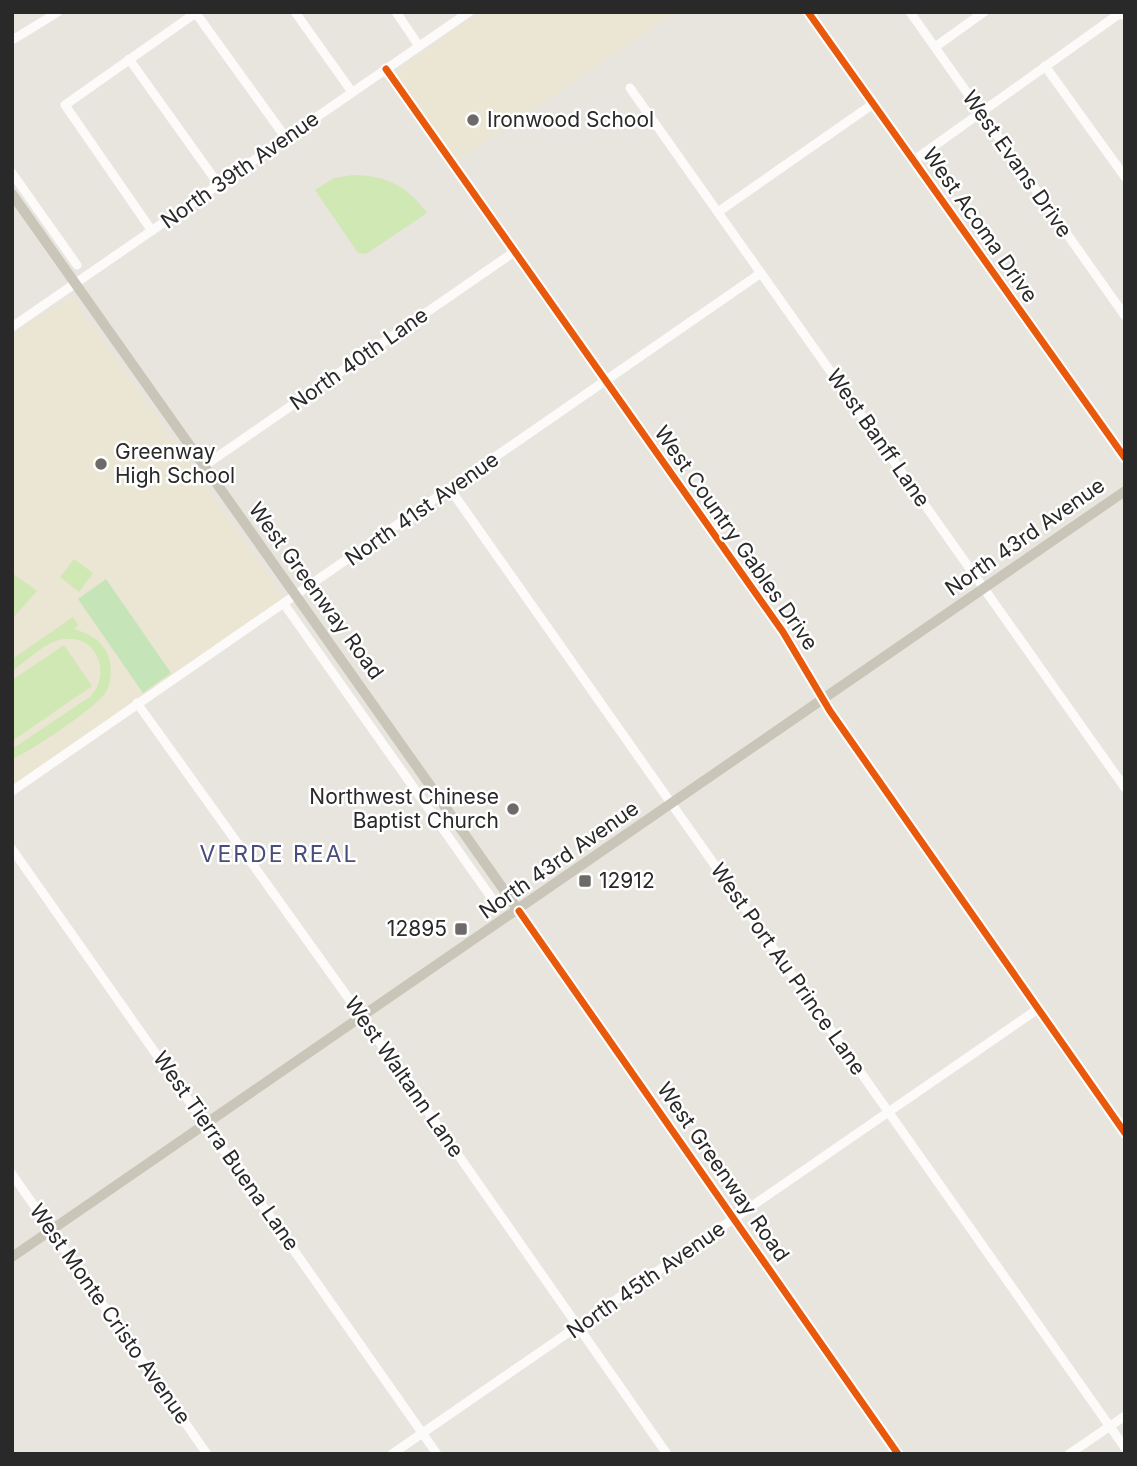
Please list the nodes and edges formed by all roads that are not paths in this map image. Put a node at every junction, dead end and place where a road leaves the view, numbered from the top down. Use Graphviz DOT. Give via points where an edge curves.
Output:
graph roads {
  1 [pos="58,12"];
  2 [pos="196,12"];
  3 [pos="295,12"];
  4 [pos="396,12"];
  5 [pos="468,12"];
  6 [pos="808,12"];
  7 [pos="910,12"];
  8 [pos="984,12"];
  9 [pos="1123,15"];
  10 [pos="13,38"];
  11 [pos="419,46"];
  12 [pos="935,47"];
  13 [pos="129,58"];
  14 [pos="1045,66"];
  15 [pos="386,69"];
  16 [pos="631,88"];
  17 [pos="352,92"];
  18 [pos="873,104"];
  19 [pos="980,112"];
  20 [pos="286,138"];
  21 [pos="913,161"];
  22 [pos="12,173"];
  23 [pos="1125,177"];
  24 [pos="219,185"];
  25 [pos="25,191"];
  26 [pos="14,196"];
  27 [pos="718,212"];
  28 [pos="152,230"];
  29 [pos="514,252"];
  30 [pos="77,265"];
  31 [pos="761,274"];
  32 [pos="76,284"];
  33 [pos="1125,316"];
  34 [pos="12,327"];
  35 [pos="606,382"];
  36 [pos="1125,458"];
  37 [pos="204,466"];
  38 [pos="450,489"];
  39 [pos="1125,491"];
  40 [pos="984,588"];
  41 [pos="297,595"];
  42 [pos="284,604"];
  43 [pos="823,700"];
  44 [pos="137,703"];
  45 [pos="1125,788"];
  46 [pos="12,791"];
  47 [pos="673,804"];
  48 [pos="12,849"];
  49 [pos="489,869"];
  50 [pos="477,877"];
  51 [pos="493,900"];
  52 [pos="519,911"];
  53 [pos="1038,1009"];
  54 [pos="362,1017"];
  55 [pos="888,1113"];
  56 [pos="207,1123"];
  57 [pos="1125,1133"];
  58 [pos="12,1174"];
  59 [pos="733,1219"];
  60 [pos="52,1230"];
  61 [pos="12,1257"];
  62 [pos="578,1327"];
  63 [pos="1125,1416"];
  64 [pos="1109,1426"];
  65 [pos="422,1433"];
  66 [pos="1125,1448"];
  67 [pos="207,1454"];
  68 [pos="392,1454"];
  69 [pos="437,1454"];
  70 [pos="667,1454"];
  71 [pos="898,1454"];
  72 [pos="1069,1454"];
  1 -- 10 [label="street"];
  2 -- 13 [label="street"];
  2 -- 20 [label="street"];
  3 -- 17 [label="street"];
  4 -- 11 [label="street"];
  5 -- 11 [label="street, North 39th Avenue"];
  6 -- 18 [label="street, West Acoma Drive"];
  7 -- 12 [label="street, West Evans Drive"];
  8 -- 12 [label="street"];
  9 -- 14 [label="street"];
  11 -- 15 [label="street, North 39th Avenue"];
  12 -- 19 [label="street, West Evans Drive"];
  13 -- 24 [label="street"];
  13 -- 28 [label="street" via="65,104"];
  14 -- 19 [label="street"];
  14 -- 23 [label="street"];
  15 -- 17 [label="street, North 39th Avenue"];
  15 -- 29 [label="street, West Country Gables Drive"];
  16 -- 27 [label="street, West Banff Lane"];
  17 -- 20 [label="street, North 39th Avenue"];
  18 -- 21 [label="street, West Acoma Drive"];
  18 -- 27 [label="street"];
  19 -- 21 [label="street"];
  19 -- 33 [label="street, West Evans Drive"];
  20 -- 24 [label="street, North 39th Avenue"];
  21 -- 36 [label="street, West Acoma Drive"];
  22 -- 25 [label="street"];
  24 -- 28 [label="street, North 39th Avenue"];
  25 -- 26 [label="street, West Greenway Road"];
  25 -- 30 [label="street"];
  26 -- 32 [label="main road, West Greenway Road"];
  27 -- 31 [label="street, West Banff Lane"];
  28 -- 32 [label="street, North 39th Avenue"];
  29 -- 35 [label="street, West Country Gables Drive"];
  29 -- 37 [label="street, North 40th Lane"];
  31 -- 35 [label="street, North 41st Avenue"];
  31 -- 40 [label="street, West Banff Lane"];
  32 -- 34 [label="street, North 39th Avenue"];
  32 -- 37 [label="main road, West Greenway Road"];
  35 -- 38 [label="street, North 41st Avenue"];
  35 -- 43 [label="street, West Country Gables Drive" via="783,632"];
  37 -- 41 [label="main road, West Greenway Road"];
  38 -- 41 [label="street, North 41st Avenue"];
  38 -- 47 [label="street, West Port Au Prince Lane"];
  39 -- 40 [label="main road, North 43rd Avenue"];
  40 -- 43 [label="main road, North 43rd Avenue"];
  40 -- 45 [label="street, West Banff Lane"];
  41 -- 42 [label="street, North 41st Avenue"];
  41 -- 49 [label="main road, West Greenway Road"];
  42 -- 44 [label="street, North 41st Avenue"];
  42 -- 50 [label="street, West Greenway Road"];
  43 -- 47 [label="main road, North 43rd Avenue"];
  43 -- 53 [label="street, West Country Gables Drive"];
  44 -- 46 [label="street, North 41st Avenue"];
  44 -- 54 [label="street, West Waltann Lane"];
  47 -- 52 [label="main road, North 43rd Avenue"];
  47 -- 55 [label="street, West Port Au Prince Lane"];
  48 -- 56 [label="street, West Tierra Buena Lane"];
  49 -- 50 [label="street"];
  49 -- 52 [label="main road, West Greenway Road"];
  50 -- 51 [label="street, West Greenway Road"];
  52 -- 54 [label="main road, North 43rd Avenue"];
  52 -- 59 [label="main road, West Greenway Road"];
  53 -- 55 [label="street, North 45th Avenue"];
  53 -- 57 [label="street, West Country Gables Drive"];
  54 -- 56 [label="main road, North 43rd Avenue"];
  54 -- 62 [label="street, West Waltann Lane"];
  55 -- 59 [label="street, North 45th Avenue"];
  55 -- 64 [label="street, West Port Au Prince Lane"];
  56 -- 60 [label="main road, North 43rd Avenue"];
  56 -- 65 [label="street, West Tierra Buena Lane"];
  58 -- 60 [label="street, West Monte Cristo Avenue"];
  59 -- 62 [label="street, North 45th Avenue"];
  59 -- 71 [label="main road, West Greenway Road"];
  60 -- 61 [label="main road, North 43rd Avenue"];
  60 -- 67 [label="street, West Monte Cristo Avenue"];
  62 -- 65 [label="street, North 45th Avenue"];
  62 -- 70 [label="street, West Waltann Lane"];
  63 -- 64 [label="street"];
  64 -- 66 [label="street, West Port Au Prince Lane"];
  64 -- 72 [label="street"];
  65 -- 68 [label="street, North 45th Avenue"];
  65 -- 69 [label="street, West Tierra Buena Lane"];
}
